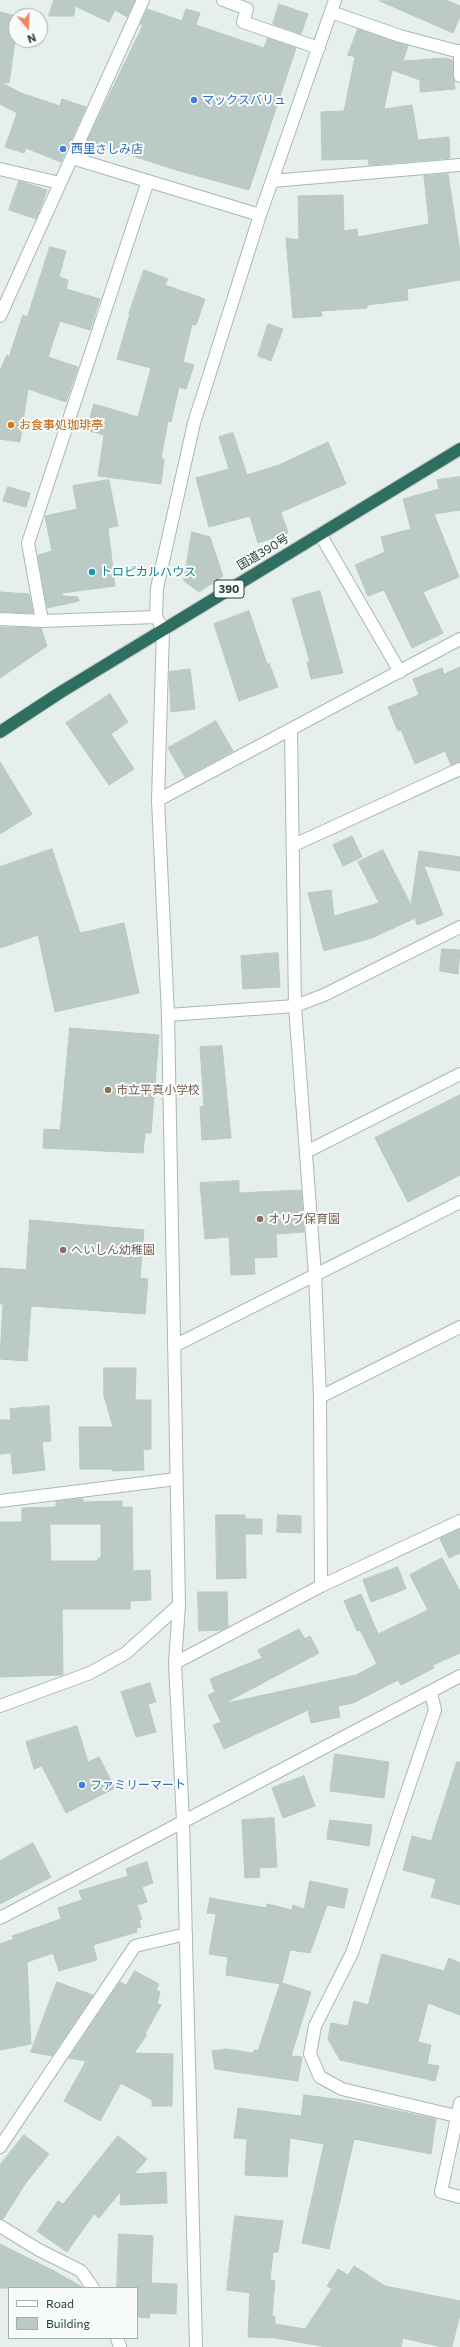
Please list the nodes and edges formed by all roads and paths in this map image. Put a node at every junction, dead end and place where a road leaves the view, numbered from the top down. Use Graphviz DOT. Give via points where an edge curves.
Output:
graph roads {
  1 [pos="143,0"];
  2 [pos="223,0"];
  3 [pos="335,0"];
  4 [pos="331,12"];
  5 [pos="319,48"];
  6 [pos="460,52"];
  7 [pos="460,76"];
  8 [pos="72,158"];
  9 [pos="460,165"];
  10 [pos="0,169"];
  11 [pos="148,181"];
  12 [pos="272,181"];
  13 [pos="60,183"];
  14 [pos="260,215"];
  15 [pos="0,316"];
  16 [pos="460,449"];
  17 [pos="320,534"];
  18 [pos="156,617"];
  19 [pos="0,619"];
  20 [pos="42,621"];
  21 [pos="163,629"];
  22 [pos="460,639"];
  23 [pos="400,672"];
  24 [pos="291,730"];
  25 [pos="0,732"];
  26 [pos="460,769"];
  27 [pos="158,800"];
  28 [pos="294,845"];
  29 [pos="460,927"];
  30 [pos="295,1006"];
  31 [pos="168,1016"];
  32 [pos="460,1074"];
  33 [pos="306,1152"];
  34 [pos="460,1202"];
  35 [pos="315,1275"];
  36 [pos="460,1328"];
  37 [pos="174,1346"];
  38 [pos="320,1397"];
  39 [pos="176,1479"];
  40 [pos="0,1502"];
  41 [pos="460,1521"];
  42 [pos="321,1586"];
  43 [pos="179,1605"];
  44 [pos="175,1663"];
  45 [pos="460,1676"];
  46 [pos="431,1693"];
  47 [pos="0,1706"];
  48 [pos="183,1821"];
  49 [pos="0,1918"];
  50 [pos="186,1934"];
  51 [pos="460,2103"];
  52 [pos="456,2116"];
  53 [pos="0,2147"];
  54 [pos="460,2197"];
  55 [pos="0,2226"];
  56 [pos="92,2287"];
  57 [pos="196,2347"];
  1 -- 8 [label="street"];
  2 -- 5 [label="street" via="247,9 243,22"];
  3 -- 4 [label="street"];
  4 -- 5 [label="street"];
  4 -- 6 [label="street" via="400,36"];
  5 -- 12 [label="street"];
  6 -- 7 [label="street"];
  8 -- 11 [label="street"];
  8 -- 13 [label="street"];
  9 -- 12 [label="street"];
  10 -- 13 [label="street"];
  11 -- 14 [label="street"];
  11 -- 20 [label="street" via="28,543"];
  12 -- 14 [label="street"];
  13 -- 15 [label="street"];
  14 -- 18 [label="street" via="194,423 157,588"];
  16 -- 17 [label="highway, 国道390号 / 390"];
  17 -- 21 [label="highway, 国道390号 / 390"];
  17 -- 23 [label="street"];
  18 -- 20 [label="street"];
  18 -- 21 [label="street"];
  19 -- 20 [label="street"];
  21 -- 25 [label="highway, 国道390号 / 390"];
  21 -- 27 [label="street"];
  22 -- 23 [label="street"];
  23 -- 24 [label="street"];
  24 -- 27 [label="street"];
  24 -- 28 [label="street"];
  26 -- 28 [label="street"];
  27 -- 31 [label="street"];
  28 -- 30 [label="street"];
  29 -- 30 [label="street" via="324,996"];
  30 -- 31 [label="street"];
  30 -- 33 [label="street"];
  31 -- 37 [label="street"];
  32 -- 33 [label="street"];
  33 -- 35 [label="street"];
  34 -- 35 [label="street"];
  35 -- 37 [label="street"];
  35 -- 38 [label="street"];
  36 -- 38 [label="street"];
  37 -- 39 [label="street"];
  38 -- 42 [label="street"];
  39 -- 40 [label="street"];
  39 -- 43 [label="street"];
  41 -- 42 [label="street"];
  42 -- 44 [label="street"];
  43 -- 44 [label="street"];
  43 -- 47 [label="street" via="126,1653 90,1673"];
  44 -- 48 [label="street"];
  45 -- 46 [label="street"];
  46 -- 48 [label="street"];
  46 -- 52 [label="street" via="435,1710 352,1953 315,2026 310,2054 320,2077 342,2089"];
  48 -- 49 [label="street"];
  48 -- 50 [label="street"];
  50 -- 53 [label="street" via="135,1946"];
  50 -- 57 [label="street"];
  51 -- 52 [label="street"];
  52 -- 54 [label="street" via="441,2192"];
  55 -- 56 [label="street" via="39,2250 81,2271"];
}
